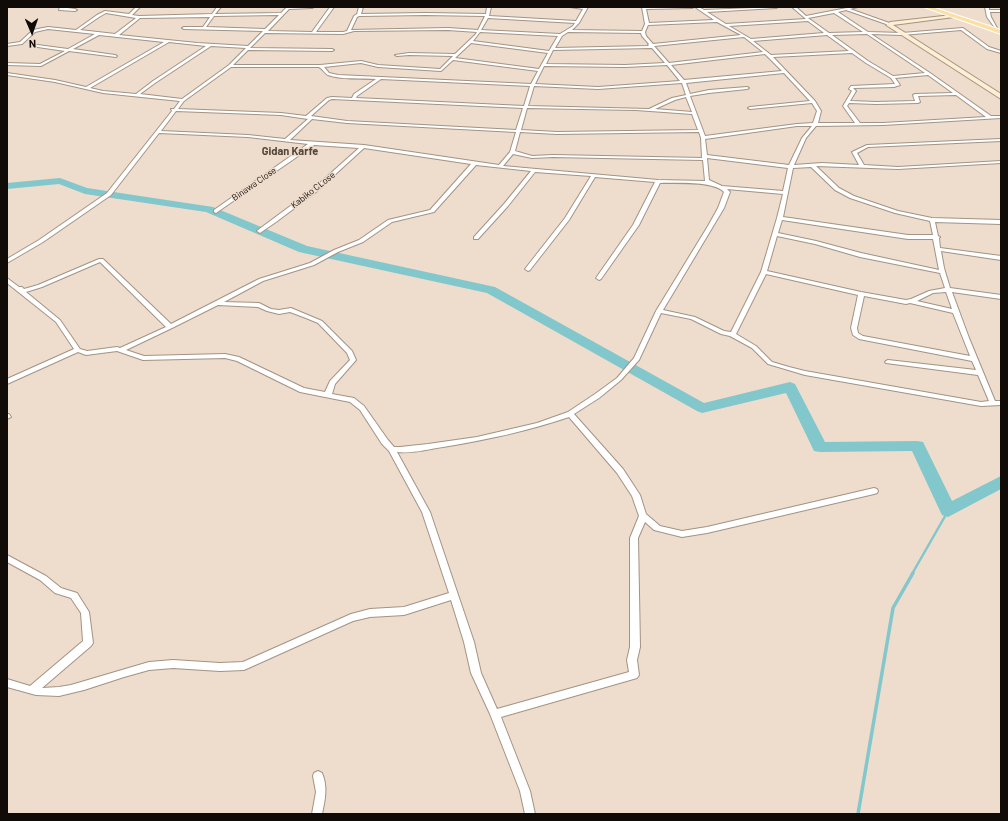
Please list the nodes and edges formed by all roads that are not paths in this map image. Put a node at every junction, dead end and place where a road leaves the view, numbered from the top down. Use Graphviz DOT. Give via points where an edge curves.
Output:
graph roads {
  1 [pos="62,7"];
  2 [pos="138,7"];
  3 [pos="219,7"];
  4 [pos="289,7"];
  5 [pos="312,7"];
  6 [pos="332,7"];
  7 [pos="361,7"];
  8 [pos="489,7"];
  9 [pos="572,7"];
  10 [pos="586,7"];
  11 [pos="692,7"];
  12 [pos="697,7"];
  13 [pos="776,7"];
  14 [pos="794,7"];
  15 [pos="856,7"];
  16 [pos="927,7"];
  17 [pos="933,7"];
  18 [pos="644,8"];
  19 [pos="844,8"];
  20 [pos="988,9"];
  21 [pos="75,10"];
  22 [pos="703,11"];
  23 [pos="1001,11"];
  24 [pos="835,12"];
  25 [pos="283,14"];
  26 [pos="212,15"];
  27 [pos="359,15"];
  28 [pos="129,16"];
  29 [pos="487,16"];
  30 [pos="952,16"];
  31 [pos="138,17"];
  32 [pos="808,19"];
  33 [pos="718,21"];
  34 [pos="578,22"];
  35 [pos="647,24"];
  36 [pos="890,24"];
  37 [pos="726,25"];
  38 [pos="184,28"];
  39 [pos="204,28"];
  40 [pos="998,28"];
  41 [pos="479,30"];
  42 [pos="77,31"];
  43 [pos="266,31"];
  44 [pos="349,31"];
  45 [pos="568,31"];
  46 [pos="643,32"];
  47 [pos="312,33"];
  48 [pos="98,34"];
  49 [pos="868,34"];
  50 [pos="902,34"];
  51 [pos="561,35"];
  52 [pos="829,35"];
  53 [pos="116,36"];
  54 [pos="745,36"];
  55 [pos="751,40"];
  56 [pos="168,41"];
  57 [pos="470,42"];
  58 [pos="7,45"];
  59 [pos="31,45"];
  60 [pos="210,45"];
  61 [pos="651,46"];
  62 [pos="248,48"];
  63 [pos="69,49"];
  64 [pos="332,50"];
  65 [pos="551,50"];
  66 [pos="853,52"];
  67 [pos="1001,52"];
  68 [pos="397,55"];
  69 [pos="768,55"];
  70 [pos="115,56"];
  71 [pos="454,57"];
  72 [pos="7,64"];
  73 [pos="667,64"];
  74 [pos="230,66"];
  75 [pos="320,66"];
  76 [pos="543,66"];
  77 [pos="540,70"];
  78 [pos="784,72"];
  79 [pos="7,74"];
  80 [pos="929,74"];
  81 [pos="892,77"];
  82 [pos="379,79"];
  83 [pos="683,81"];
  84 [pos="532,85"];
  85 [pos="87,88"];
  86 [pos="747,88"];
  87 [pos="138,94"];
  88 [pos="688,94"];
  89 [pos="958,94"];
  90 [pos="1001,97"];
  91 [pos="353,99"];
  92 [pos="183,100"];
  93 [pos="813,102"];
  94 [pos="848,102"];
  95 [pos="526,107"];
  96 [pos="750,108"];
  97 [pos="173,110"];
  98 [pos="649,110"];
  99 [pos="694,113"];
  100 [pos="307,117"];
  101 [pos="312,117"];
  102 [pos="1001,117"];
  103 [pos="991,118"];
  104 [pos="815,125"];
  105 [pos="859,125"];
  106 [pos="519,131"];
  107 [pos="700,131"];
  108 [pos="158,132"];
  109 [pos="703,138"];
  110 [pos="1001,140"];
  111 [pos="286,141"];
  112 [pos="312,144"];
  113 [pos="364,146"];
  114 [pos="512,152"];
  115 [pos="704,158"];
  116 [pos="1001,162"];
  117 [pos="474,164"];
  118 [pos="812,165"];
  119 [pos="791,166"];
  120 [pos="862,166"];
  121 [pos="500,167"];
  122 [pos="534,170"];
  123 [pos="594,175"];
  124 [pos="658,181"];
  125 [pos="709,184"];
  126 [pos="722,187"];
  127 [pos="786,193"];
  128 [pos="216,211"];
  129 [pos="780,218"];
  130 [pos="932,220"];
  131 [pos="1001,222"];
  132 [pos="260,231"];
  133 [pos="775,234"];
  134 [pos="937,237"];
  135 [pos="476,238"];
  136 [pos="939,249"];
  137 [pos="1001,258"];
  138 [pos="7,261"];
  139 [pos="528,269"];
  140 [pos="764,272"];
  141 [pos="942,272"];
  142 [pos="599,278"];
  143 [pos="9,282"];
  144 [pos="948,290"];
  145 [pos="861,294"];
  146 [pos="1001,297"];
  147 [pos="912,302"];
  148 [pos="216,303"];
  149 [pos="659,311"];
  150 [pos="956,312"];
  151 [pos="170,328"];
  152 [pos="732,334"];
  153 [pos="78,350"];
  154 [pos="122,350"];
  155 [pos="974,359"];
  156 [pos="888,362"];
  157 [pos="980,373"];
  158 [pos="7,382"];
  159 [pos="328,395"];
  160 [pos="992,402"];
  161 [pos="1001,403"];
  162 [pos="570,414"];
  163 [pos="392,448"];
  164 [pos="874,491"];
  165 [pos="644,516"];
  166 [pos="7,558"];
  167 [pos="454,595"];
  168 [pos="7,683"];
  169 [pos="32,690"];
  170 [pos="495,714"];
  171 [pos="318,776"];
  172 [pos="317,814"];
  173 [pos="530,814"];
  1 -- 21 [label="street" via="60,9"];
  2 -- 28 [label="street"];
  3 -- 26 [label="street"];
  4 -- 5 [label="street"];
  4 -- 25 [label="street"];
  6 -- 47 [label="street"];
  7 -- 27 [label="street"];
  8 -- 29 [label="street"];
  9 -- 10 [label="street"];
  10 -- 34 [label="street"];
  11 -- 18 [label="street"];
  12 -- 22 [label="street"];
  13 -- 22 [label="street"];
  14 -- 32 [label="street"];
  15 -- 19 [label="street"];
  16 -- 30 [label="main road"];
  17 -- 40 [label="main road"];
  18 -- 35 [label="street"];
  19 -- 24 [label="street"];
  19 -- 36 [label="street"];
  20 -- 23 [label="street"];
  20 -- 40 [label="street" via="989,17"];
  22 -- 33 [label="street"];
  24 -- 32 [label="street"];
  24 -- 49 [label="street"];
  25 -- 26 [label="street"];
  25 -- 43 [label="street"];
  26 -- 31 [label="street"];
  26 -- 39 [label="street"];
  27 -- 29 [label="street"];
  27 -- 44 [label="street" via="356,16"];
  28 -- 31 [label="street"];
  28 -- 42 [label="street" via="104,13"];
  29 -- 34 [label="street"];
  29 -- 41 [label="street"];
  30 -- 36 [label="street"];
  30 -- 40 [label="main road"];
  31 -- 53 [label="street"];
  32 -- 37 [label="street"];
  32 -- 52 [label="street"];
  33 -- 35 [label="street"];
  33 -- 37 [label="street"];
  34 -- 45 [label="street"];
  35 -- 46 [label="street"];
  36 -- 50 [label="street" via="889,26"];
  37 -- 54 [label="street"];
  38 -- 39 [label="street"];
  39 -- 43 [label="street"];
  41 -- 44 [label="street" via="429,28"];
  41 -- 51 [label="street"];
  41 -- 57 [label="street"];
  42 -- 48 [label="street"];
  42 -- 58 [label="street" via="42,29 34,31 21,43"];
  43 -- 47 [label="street"];
  43 -- 62 [label="street"];
  44 -- 47 [label="street"];
  45 -- 46 [label="street"];
  45 -- 51 [label="street"];
  46 -- 61 [label="street"];
  48 -- 53 [label="street"];
  48 -- 63 [label="street"];
  49 -- 50 [label="street"];
  49 -- 52 [label="street"];
  49 -- 80 [label="street"];
  50 -- 67 [label="street" via="962,29 988,48"];
  50 -- 90 [label="street"];
  51 -- 65 [label="street"];
  52 -- 55 [label="street"];
  52 -- 66 [label="street"];
  53 -- 56 [label="street"];
  54 -- 55 [label="street"];
  54 -- 61 [label="street"];
  55 -- 69 [label="street"];
  56 -- 60 [label="street"];
  56 -- 85 [label="street"];
  57 -- 65 [label="street"];
  57 -- 71 [label="street"];
  59 -- 63 [label="street"];
  60 -- 62 [label="street"];
  60 -- 87 [label="street"];
  61 -- 65 [label="street"];
  61 -- 73 [label="street"];
  62 -- 64 [label="street"];
  62 -- 74 [label="street"];
  63 -- 70 [label="street"];
  63 -- 72 [label="street" via="41,65"];
  65 -- 76 [label="street"];
  66 -- 69 [label="street"];
  66 -- 81 [label="street"];
  68 -- 71 [label="street"];
  69 -- 73 [label="street"];
  69 -- 78 [label="street"];
  71 -- 75 [label="street" via="441,70 378,66 361,62"];
  71 -- 77 [label="street"];
  73 -- 76 [label="street"];
  73 -- 83 [label="street"];
  74 -- 75 [label="street"];
  74 -- 92 [label="street"];
  75 -- 82 [label="street" via="332,75"];
  76 -- 77 [label="street"];
  77 -- 84 [label="street"];
  78 -- 83 [label="street"];
  78 -- 93 [label="street"];
  79 -- 85 [label="street"];
  80 -- 81 [label="street"];
  80 -- 89 [label="street"];
  81 -- 94 [label="street" via="898,85 852,87 854,91"];
  82 -- 84 [label="street"];
  82 -- 91 [label="street" via="354,95"];
  83 -- 84 [label="street" via="617,87"];
  83 -- 88 [label="street"];
  84 -- 95 [label="street"];
  85 -- 87 [label="street" via="103,92"];
  86 -- 88 [label="street"];
  87 -- 92 [label="street"];
  88 -- 98 [label="street"];
  88 -- 99 [label="street"];
  89 -- 94 [label="street" via="915,95 918,102 906,103"];
  89 -- 103 [label="street"];
  91 -- 95 [label="street"];
  91 -- 100 [label="street" via="328,99"];
  92 -- 97 [label="street"];
  93 -- 96 [label="street"];
  93 -- 104 [label="street" via="819,111"];
  94 -- 105 [label="street" via="846,109"];
  95 -- 98 [label="street"];
  95 -- 106 [label="street"];
  97 -- 100 [label="street" via="252,112"];
  97 -- 108 [label="street"];
  98 -- 99 [label="street"];
  99 -- 107 [label="street"];
  100 -- 101 [label="street"];
  101 -- 106 [label="street" via="347,122"];
  101 -- 111 [label="street"];
  102 -- 103 [label="street"];
  103 -- 105 [label="street"];
  104 -- 105 [label="street"];
  104 -- 109 [label="street" via="797,125"];
  104 -- 119 [label="street" via="804,138"];
  106 -- 107 [label="street"];
  106 -- 114 [label="street"];
  107 -- 109 [label="street"];
  108 -- 111 [label="street" via="248,136"];
  108 -- 138 [label="street" via="109,194"];
  109 -- 115 [label="street"];
  110 -- 120 [label="street" via="868,146 854,152"];
  111 -- 112 [label="street"];
  112 -- 113 [label="street"];
  112 -- 128 [label="street, Binawa Close"];
  113 -- 117 [label="street"];
  113 -- 132 [label="street, Kabiko CLose" via="318,188"];
  114 -- 115 [label="street" via="532,157"];
  114 -- 121 [label="street"];
  115 -- 119 [label="street"];
  115 -- 125 [label="street"];
  116 -- 120 [label="street" via="905,168"];
  117 -- 121 [label="street"];
  117 -- 148 [label="street" via="432,211 390,221 361,241 312,264 263,279"];
  118 -- 119 [label="street"];
  118 -- 120 [label="street"];
  118 -- 130 [label="street" via="837,189 852,197"];
  119 -- 127 [label="street"];
  121 -- 122 [label="street"];
  122 -- 123 [label="street"];
  122 -- 135 [label="street"];
  123 -- 124 [label="street"];
  123 -- 139 [label="street" via="567,219"];
  124 -- 125 [label="street"];
  124 -- 142 [label="street" via="636,225"];
  125 -- 126 [label="street"];
  126 -- 127 [label="street"];
  126 -- 149 [label="street" via="727,192 721,208"];
  127 -- 129 [label="street"];
  129 -- 133 [label="street"];
  129 -- 134 [label="street" via="908,237"];
  130 -- 131 [label="street"];
  130 -- 134 [label="street"];
  133 -- 140 [label="street"];
  133 -- 141 [label="street"];
  134 -- 136 [label="street"];
  136 -- 137 [label="street"];
  136 -- 141 [label="street"];
  140 -- 145 [label="street"];
  140 -- 152 [label="street"];
  141 -- 144 [label="street"];
  143 -- 151 [label="street" via="23,291 101,260"];
  143 -- 153 [label="street" via="58,321"];
  144 -- 146 [label="street"];
  144 -- 147 [label="street" via="927,293"];
  144 -- 150 [label="street"];
  145 -- 147 [label="street"];
  145 -- 155 [label="street" via="854,328 855,334 861,338"];
  147 -- 150 [label="street"];
  148 -- 151 [label="street"];
  148 -- 159 [label="street" via="259,306 279,312 291,310 320,322 350,352 353,360 332,383"];
  149 -- 152 [label="street" via="693,318 723,334"];
  149 -- 162 [label="street" via="637,359 619,379"];
  150 -- 155 [label="street"];
  151 -- 154 [label="street"];
  152 -- 160 [label="street" via="754,347 770,363 805,374 981,404"];
  153 -- 154 [label="street" via="86,353 109,349"];
  153 -- 158 [label="street"];
  154 -- 159 [label="street" via="143,358 225,356 302,390"];
  155 -- 157 [label="street"];
  156 -- 157 [label="street"];
  157 -- 160 [label="street"];
  159 -- 163 [label="street" via="352,400 362,408"];
  160 -- 161 [label="street"];
  162 -- 163 [label="street" via="538,425 477,439 400,450"];
  162 -- 165 [label="street" via="620,471 636,495"];
  163 -- 167 [label="street" via="426,512"];
  164 -- 165 [label="street" via="682,534 657,528"];
  165 -- 170 [label="street" via="634,538 634,675"];
  166 -- 169 [label="street" via="43,578 58,591 74,595 85,612 88,644"];
  167 -- 169 [label="street" via="404,611 370,612 351,618 244,666 154,666 63,691"];
  167 -- 170 [label="street" via="476,673"];
  168 -- 169 [label="street"];
  170 -- 173 [label="street" via="525,791"];
  171 -- 172 [label="street" via="321,792"];
}
